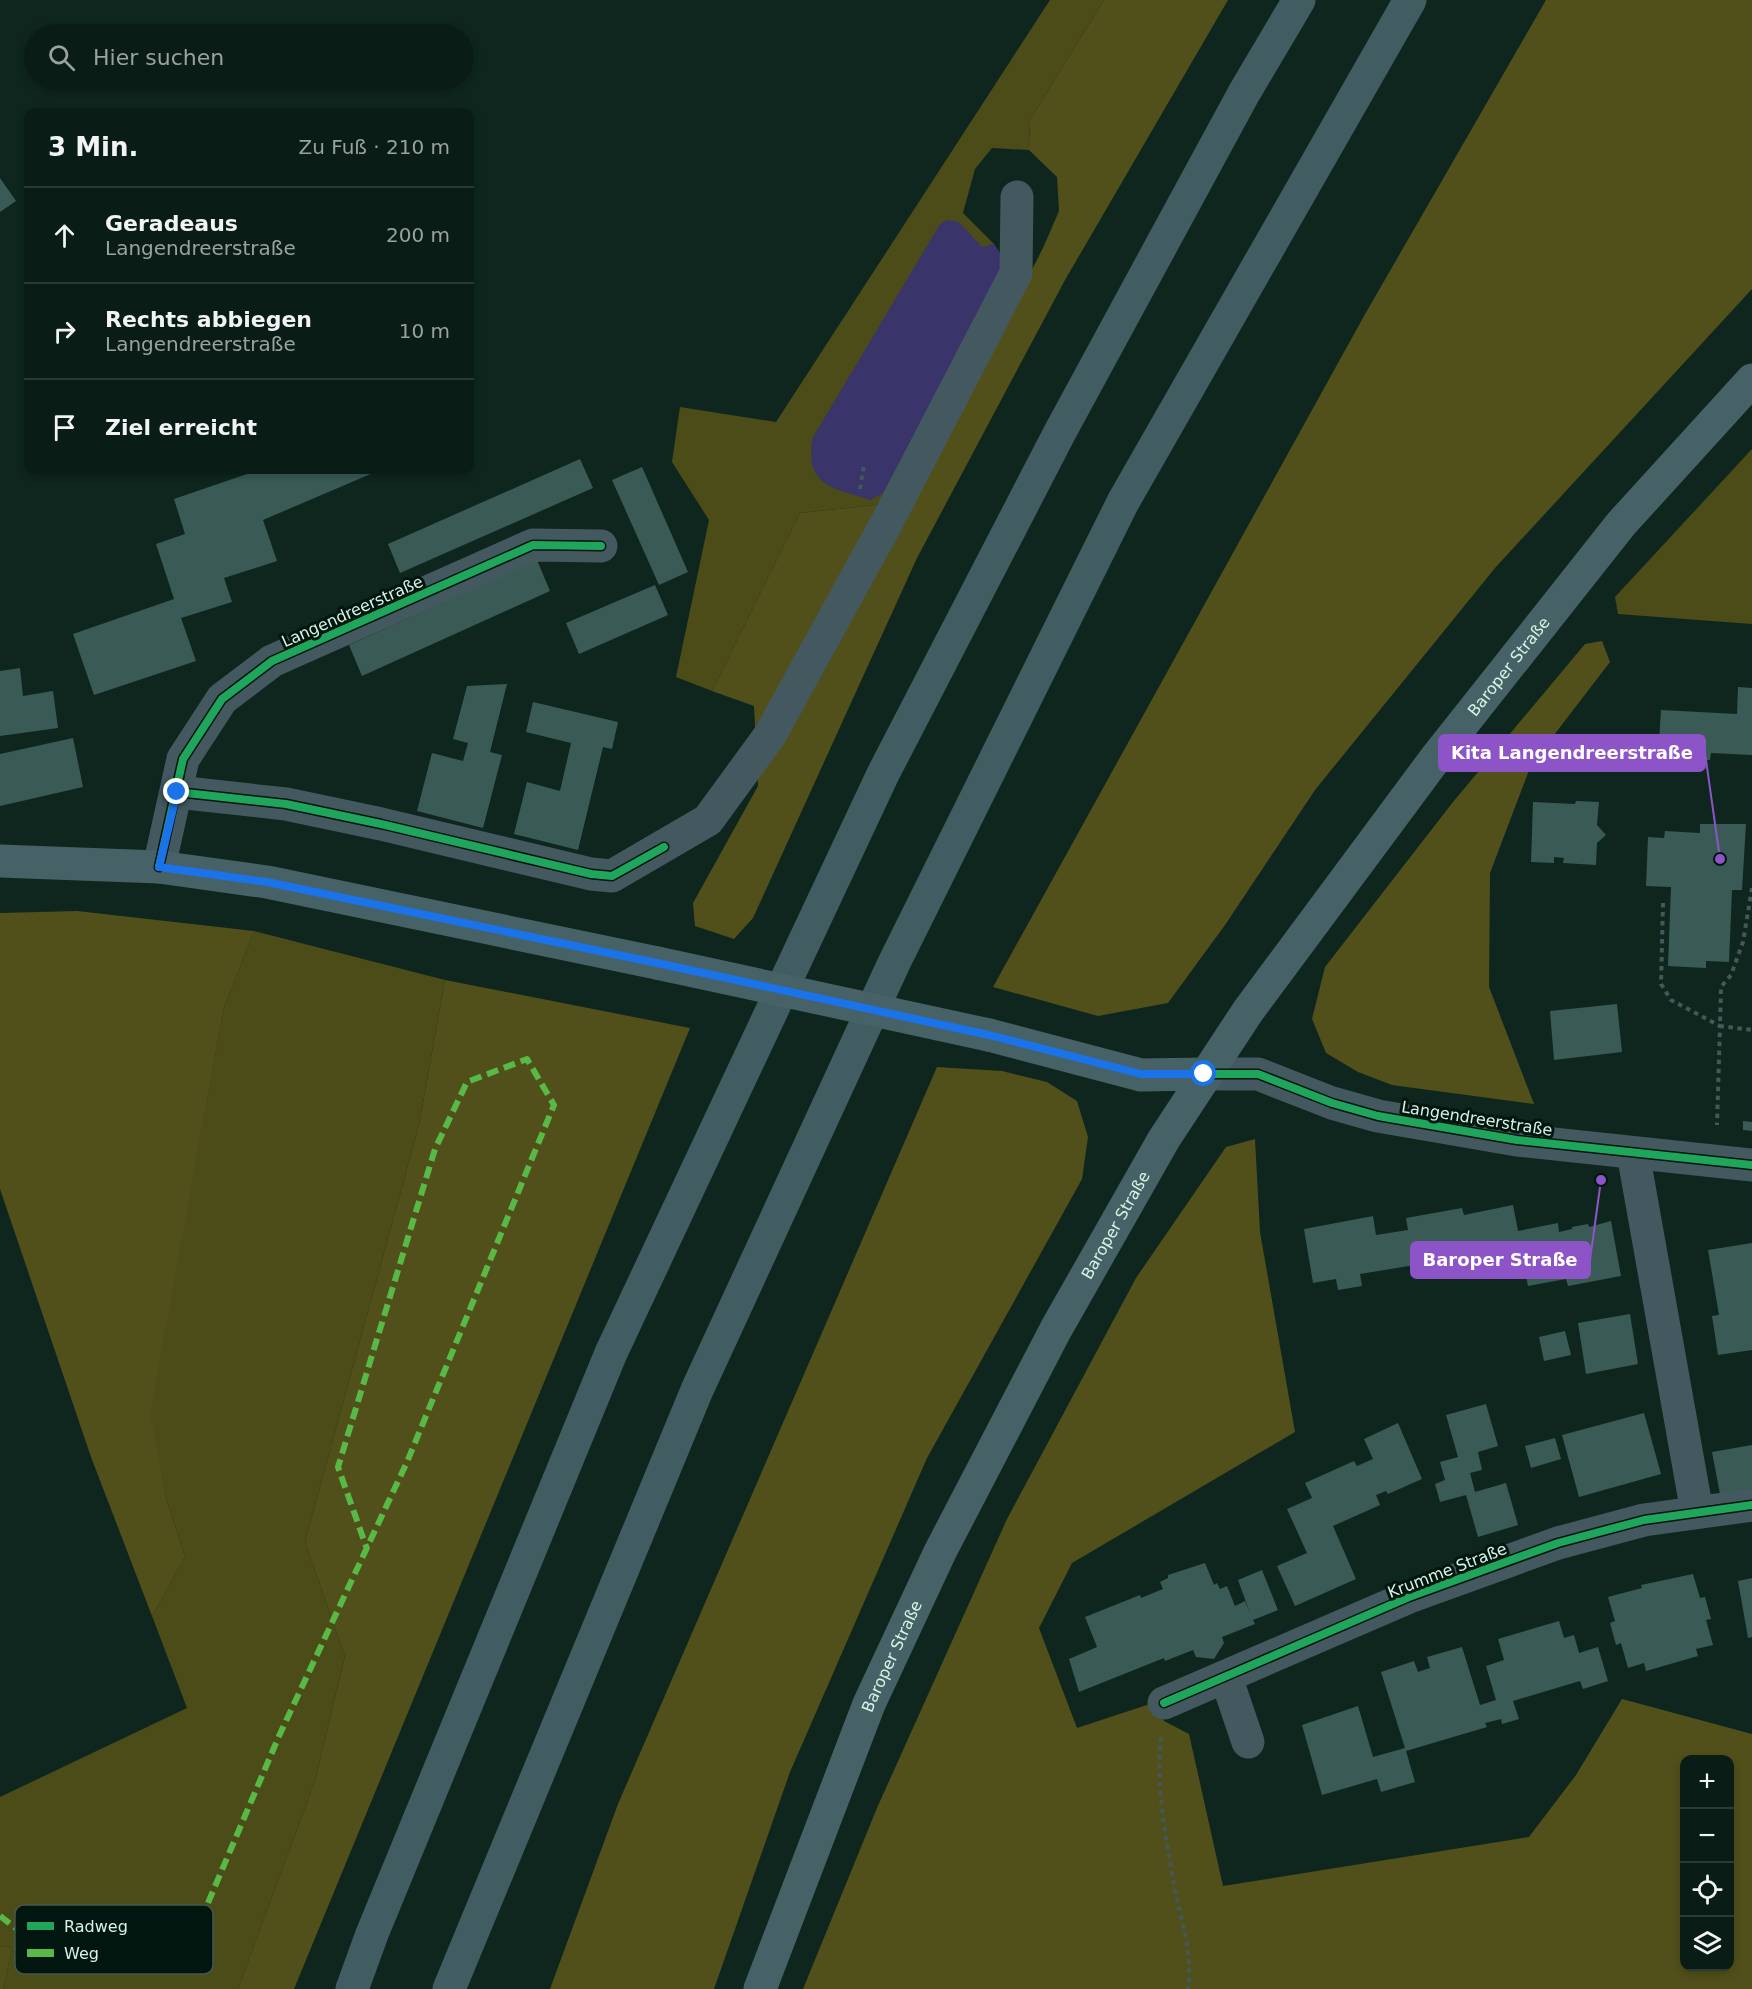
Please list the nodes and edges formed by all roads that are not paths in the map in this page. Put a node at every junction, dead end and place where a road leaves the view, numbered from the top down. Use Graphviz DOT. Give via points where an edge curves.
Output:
graph roads {
  1 [pos="1299,0"];
  2 [pos="1410,0"];
  3 [pos="1428,0"];
  4 [pos="1379,52"];
  5 [pos="1017,197"];
  6 [pos="1752,380"];
  7 [pos="601,546"];
  8 [pos="177,792"];
  9 [pos="0,861"];
  10 [pos="159,867"];
  11 [pos="1204,1074"];
  12 [pos="1633,1153"];
  13 [pos="1752,1165"];
  14 [pos="1752,1505"];
  15 [pos="1697,1512"];
  16 [pos="1226,1677"];
  17 [pos="1164,1703"];
  18 [pos="1248,1742"];
  19 [pos="352,1989"];
  20 [pos="449,1989"];
  21 [pos="760,1989"];
  1 -- 19 [label="highway" via="1244,93 1065,422 883,774 611,1353"];
  2 -- 4 [label="highway"];
  3 -- 4 [label="highway"];
  4 -- 20 [label="highway" via="1123,502 894,963 697,1390"];
  5 -- 8 [label="street" via="1016,273 770,735 708,819 612,876 286,804"];
  6 -- 11 [label="main road, Baroper Straße" via="1621,524 1435,759"];
  7 -- 8 [label="street, Langendreerstraße" via="533,544 272,661 222,699 183,759"];
  8 -- 10 [label="street, Langendreerstraße"];
  9 -- 10 [label="main road, Langendreerstraße"];
  10 -- 11 [label="main road, Langendreerstraße, bridge" via="267,882 657,963 989,1035 1141,1074"];
  11 -- 12 [label="street, Langendreerstraße" via="1258,1074 1378,1116 1516,1140"];
  11 -- 21 [label="main road, Baroper Straße" via="1056,1329 940,1552 869,1704"];
  12 -- 13 [label="street, Langendreerstraße"];
  12 -- 15 [label="street"];
  14 -- 15 [label="street, Krumme Straße"];
  15 -- 16 [label="street, Krumme Straße" via="1644,1520 1558,1543 1409,1597"];
  16 -- 17 [label="street, Krumme Straße"];
  16 -- 18 [label="street"];
}
